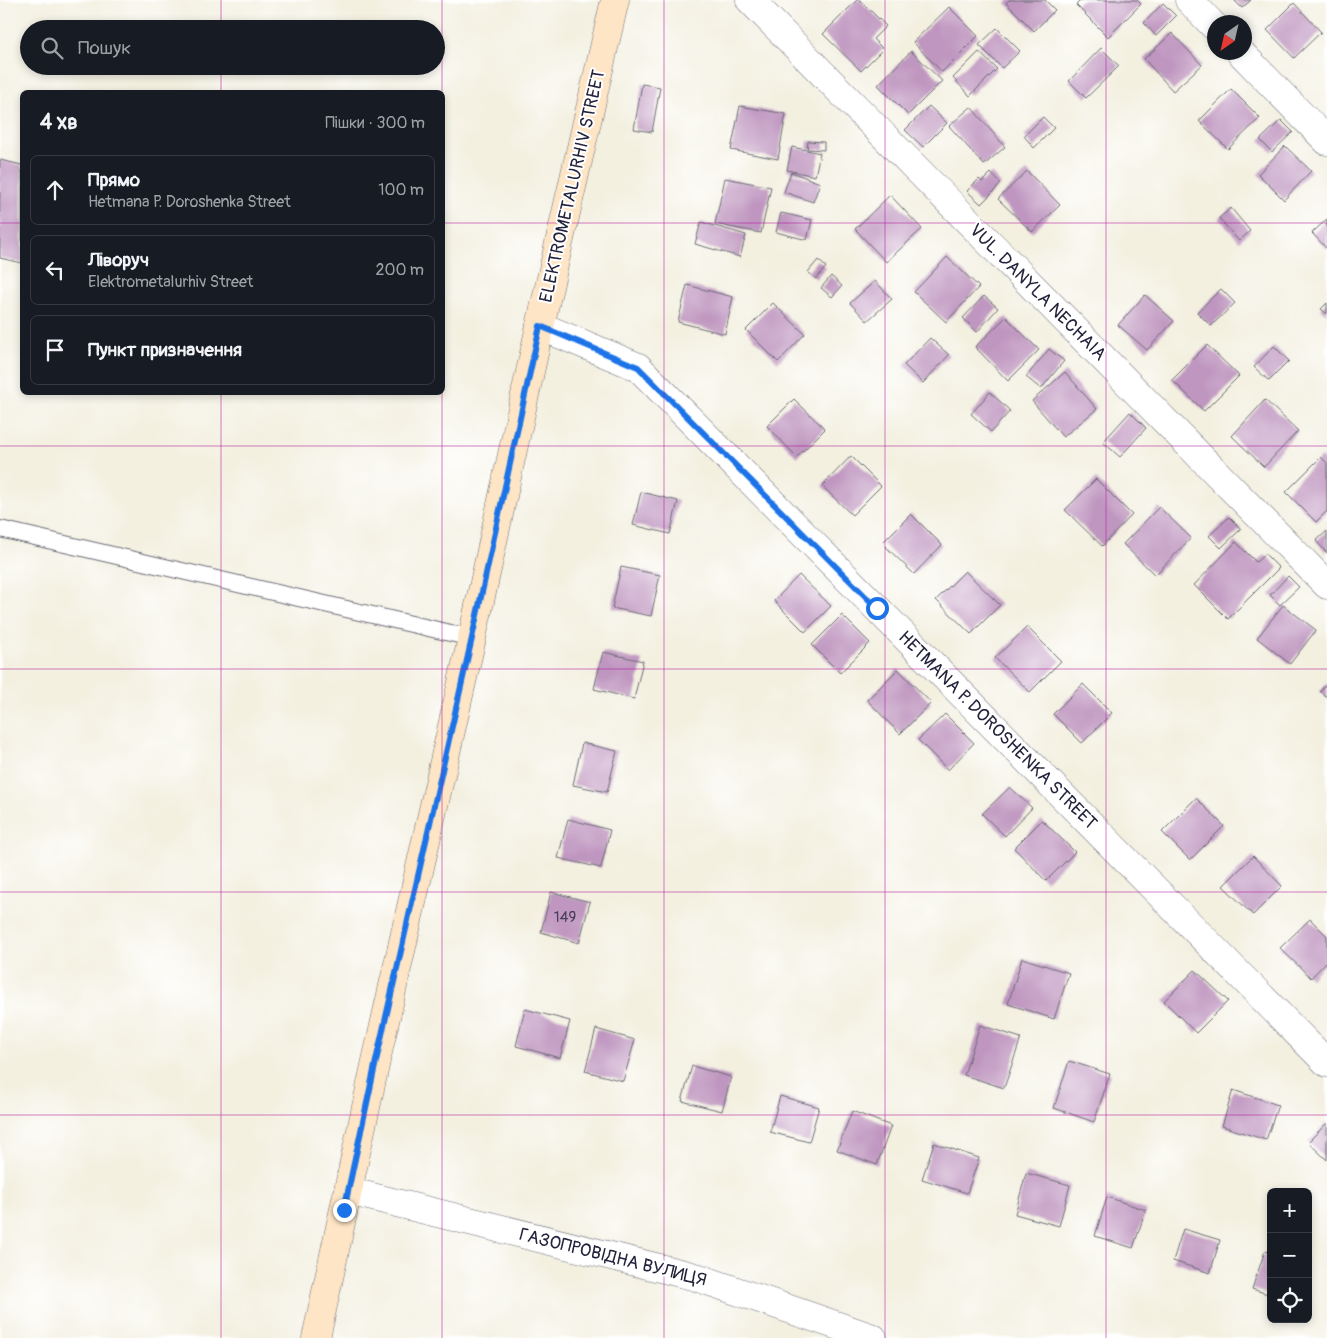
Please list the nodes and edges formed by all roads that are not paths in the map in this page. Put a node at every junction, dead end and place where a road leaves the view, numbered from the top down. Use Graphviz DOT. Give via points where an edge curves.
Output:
graph roads {
  1 [pos="615,0"];
  2 [pos="1189,0"];
  3 [pos="759,3"];
  4 [pos="1207,19"];
  5 [pos="1248,60"];
  6 [pos="1327,141"];
  7 [pos="540,326"];
  8 [pos="0,529"];
  9 [pos="1327,585"];
  10 [pos="472,638"];
  11 [pos="1327,1062"];
  12 [pos="348,1192"];
  13 [pos="316,1338"];
  14 [pos="873,1338"];
  1 -- 7 [label="main road, ELEKTROMETALURHIV STREET"];
  2 -- 4 [label="street"];
  3 -- 9 [label="street, VUL. DANYLA NECHAIA"];
  5 -- 6 [label="street"];
  7 -- 10 [label="main road, ELEKTROMETALURHIV STREET"];
  7 -- 11 [label="street, HETMANA P. DOROSHENKA STREET" via="638,367"];
  8 -- 10 [label="lane"];
  10 -- 12 [label="main road, ELEKTROMETALURHIV STREET"];
  12 -- 13 [label="main road, ELEKTROMETALURHIV STREET"];
  12 -- 14 [label="street, ГАЗОПРОВІДНА ВУЛИЦЯ" via="696,1277"];
}
